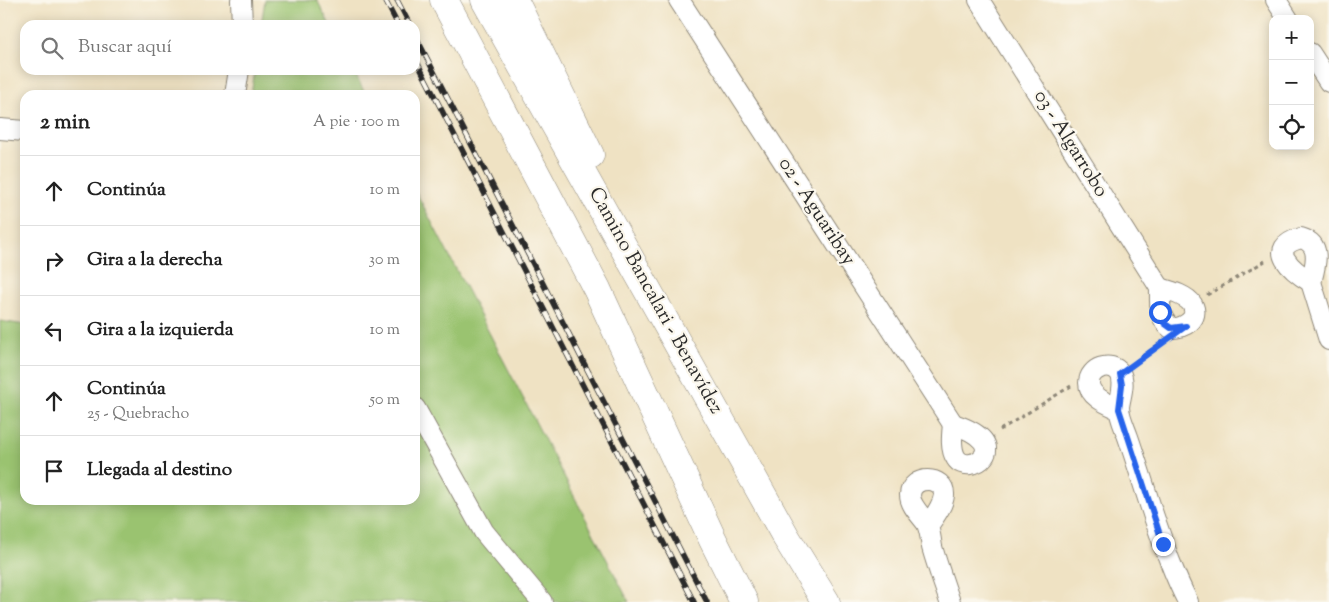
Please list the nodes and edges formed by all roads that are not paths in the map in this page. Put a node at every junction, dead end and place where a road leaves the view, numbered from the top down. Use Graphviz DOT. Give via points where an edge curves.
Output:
graph roads {
  1 [pos="241,0"];
  2 [pos="444,0"];
  3 [pos="485,0"];
  4 [pos="514,0"];
  5 [pos="679,0"];
  6 [pos="979,0"];
  7 [pos="1276,0"];
  8 [pos="523,12"];
  9 [pos="1285,15"];
  10 [pos="242,20"];
  11 [pos="1314,59"];
  12 [pos="238,75"];
  13 [pos="1329,82"];
  14 [pos="236,90"];
  15 [pos="0,130"];
  16 [pos="20,131"];
  17 [pos="636,267"];
  18 [pos="1311,282"];
  19 [pos="1160,288"];
  20 [pos="1329,340"];
  21 [pos="652,405"];
  22 [pos="1119,409"];
  23 [pos="420,417"];
  24 [pos="953,424"];
  25 [pos="928,526"];
  26 [pos="786,537"];
  27 [pos="542,602"];
  28 [pos="744,602"];
  29 [pos="755,602"];
  30 [pos="799,602"];
  31 [pos="826,602"];
  32 [pos="950,602"];
  33 [pos="1188,602"];
  1 -- 10 [label="street"];
  2 -- 21 [label="main road" via="597,289"];
  3 -- 17 [label="main road, Camino Bancalari - Benavídez"];
  4 -- 8 [label="main road"];
  5 -- 24 [label="street, 02 - Aguaribay"];
  6 -- 19 [label="street, 03 - Algarrobo"];
  7 -- 9 [label="street"];
  8 -- 17 [label="main road" via="586,145"];
  11 -- 13 [label="street"];
  12 -- 14 [label="street"];
  15 -- 16 [label="street"];
  17 -- 26 [label="main road, Camino Bancalari - Benavídez"];
  18 -- 18 [label="street" via="1315,246 1301,238 1287,244 1283,251 1284,259"];
  18 -- 20 [label="street"];
  19 -- 19 [label="street" via="1160,312 1164,323 1171,328 1186,326 1192,320 1192,304"];
  21 -- 28 [label="main road"];
  21 -- 29 [label="main road" via="708,506"];
  22 -- 22 [label="street" via="1120,374 1105,366 1092,373 1090,389"];
  22 -- 33 [label="street" via="1163,544"];
  23 -- 27 [label="street" via="484,532"];
  24 -- 24 [label="street" via="956,459 972,465 984,457 984,440"];
  25 -- 32 [label="street"];
  26 -- 30 [label="main road" via="801,588"];
  26 -- 31 [label="main road, Camino Bancalari - Benavídez"];
}
